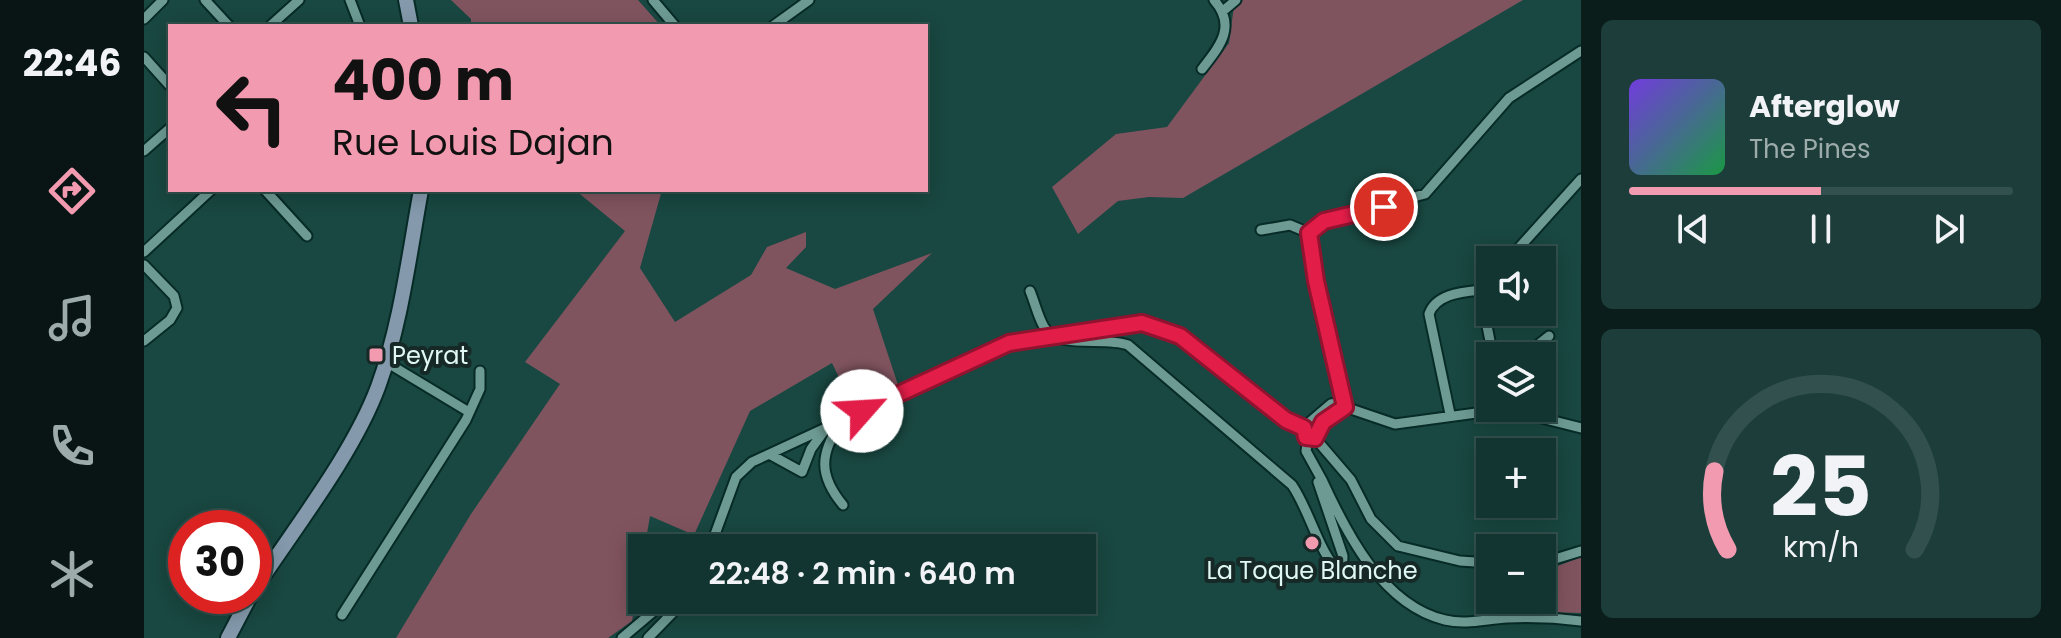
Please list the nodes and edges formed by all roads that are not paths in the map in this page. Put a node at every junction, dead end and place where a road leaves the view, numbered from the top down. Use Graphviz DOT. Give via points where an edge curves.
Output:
graph roads {
  1 [pos="163,0"];
  2 [pos="205,0"];
  3 [pos="299,0"];
  4 [pos="350,0"];
  5 [pos="406,0"];
  6 [pos="653,0"];
  7 [pos="809,0"];
  8 [pos="1214,0"];
  9 [pos="1236,0"];
  10 [pos="1223,11"];
  11 [pos="144,19"];
  12 [pos="227,24"];
  13 [pos="272,24"];
  14 [pos="359,24"];
  15 [pos="411,24"];
  16 [pos="673,24"];
  17 [pos="776,24"];
  18 [pos="1581,51"];
  19 [pos="144,57"];
  20 [pos="1202,69"];
  21 [pos="168,84"];
  22 [pos="168,130"];
  23 [pos="144,151"];
  24 [pos="1581,179"];
  25 [pos="209,192"];
  26 [pos="267,192"];
  27 [pos="421,192"];
  28 [pos="1261,230"];
  29 [pos="1309,233"];
  30 [pos="307,236"];
  31 [pos="1521,246"];
  32 [pos="144,252"];
  33 [pos="144,265"];
  34 [pos="1030,291"];
  35 [pos="1476,292"];
  36 [pos="1052,335"];
  37 [pos="1549,336"];
  38 [pos="144,341"];
  39 [pos="1542,342"];
  40 [pos="386,362"];
  41 [pos="480,371"];
  42 [pos="1343,405"];
  43 [pos="1476,409"];
  44 [pos="469,412"];
  45 [pos="1450,414"];
  46 [pos="843,421"];
  47 [pos="1556,421"];
  48 [pos="1311,426"];
  49 [pos="1581,428"];
  50 [pos="825,429"];
  51 [pos="1312,438"];
  52 [pos="771,455"];
  53 [pos="1322,480"];
  54 [pos="843,505"];
  55 [pos="715,534"];
  56 [pos="1581,551"];
  57 [pos="1556,559"];
  58 [pos="272,562"];
  59 [pos="1476,562"];
  60 [pos="241,614"];
  61 [pos="650,614"];
  62 [pos="671,614"];
  63 [pos="342,615"];
  64 [pos="1581,621"];
  65 [pos="228,638"];
  66 [pos="622,638"];
  67 [pos="648,638"];
  1 -- 11 [label="street"];
  2 -- 12 [label="street"];
  3 -- 13 [label="street"];
  4 -- 14 [label="street"];
  5 -- 15 [label="main road"];
  6 -- 16 [label="street"];
  7 -- 17 [label="street"];
  8 -- 10 [label="street"];
  9 -- 10 [label="street"];
  10 -- 20 [label="street" via="1225,37"];
  18 -- 29 [label="street" via="1509,98 1425,194 1324,221"];
  19 -- 21 [label="street"];
  22 -- 23 [label="street"];
  24 -- 31 [label="street"];
  25 -- 32 [label="street"];
  26 -- 30 [label="street"];
  27 -- 40 [label="main road"];
  28 -- 29 [label="street" via="1290,225"];
  29 -- 42 [label="street"];
  33 -- 38 [label="street" via="174,296 177,308"];
  34 -- 36 [label="street" via="1045,330"];
  35 -- 45 [label="street" via="1445,297 1431,306 1429,314"];
  36 -- 46 [label="street" via="995,348"];
  36 -- 48 [label="street" via="1142,323 1166,329 1286,420"];
  36 -- 53 [label="street" via="1128,345 1292,485 1308,508 1331,565 1342,575 1343,556 1318,482"];
  37 -- 39 [label="street"];
  40 -- 44 [label="street"];
  40 -- 58 [label="main road" via="353,435"];
  41 -- 44 [label="street" via="480,389"];
  42 -- 45 [label="street" via="1395,424"];
  42 -- 48 [label="street"];
  43 -- 45 [label="street"];
  44 -- 63 [label="street"];
  46 -- 50 [label="street"];
  46 -- 54 [label="street" via="822,463 826,481"];
  47 -- 49 [label="street"];
  48 -- 51 [label="street"];
  48 -- 51 [label="street"];
  50 -- 52 [label="street"];
  50 -- 52 [label="street" via="802,472"];
  51 -- 53 [label="street" via="1306,451"];
  51 -- 59 [label="street" via="1351,480 1371,519 1398,546"];
  52 -- 55 [label="street" via="752,462 736,477"];
  53 -- 64 [label="street" via="1367,565 1426,613 1474,622"];
  56 -- 57 [label="street"];
  60 -- 65 [label="main road"];
  61 -- 66 [label="street"];
  62 -- 67 [label="street"];
}
